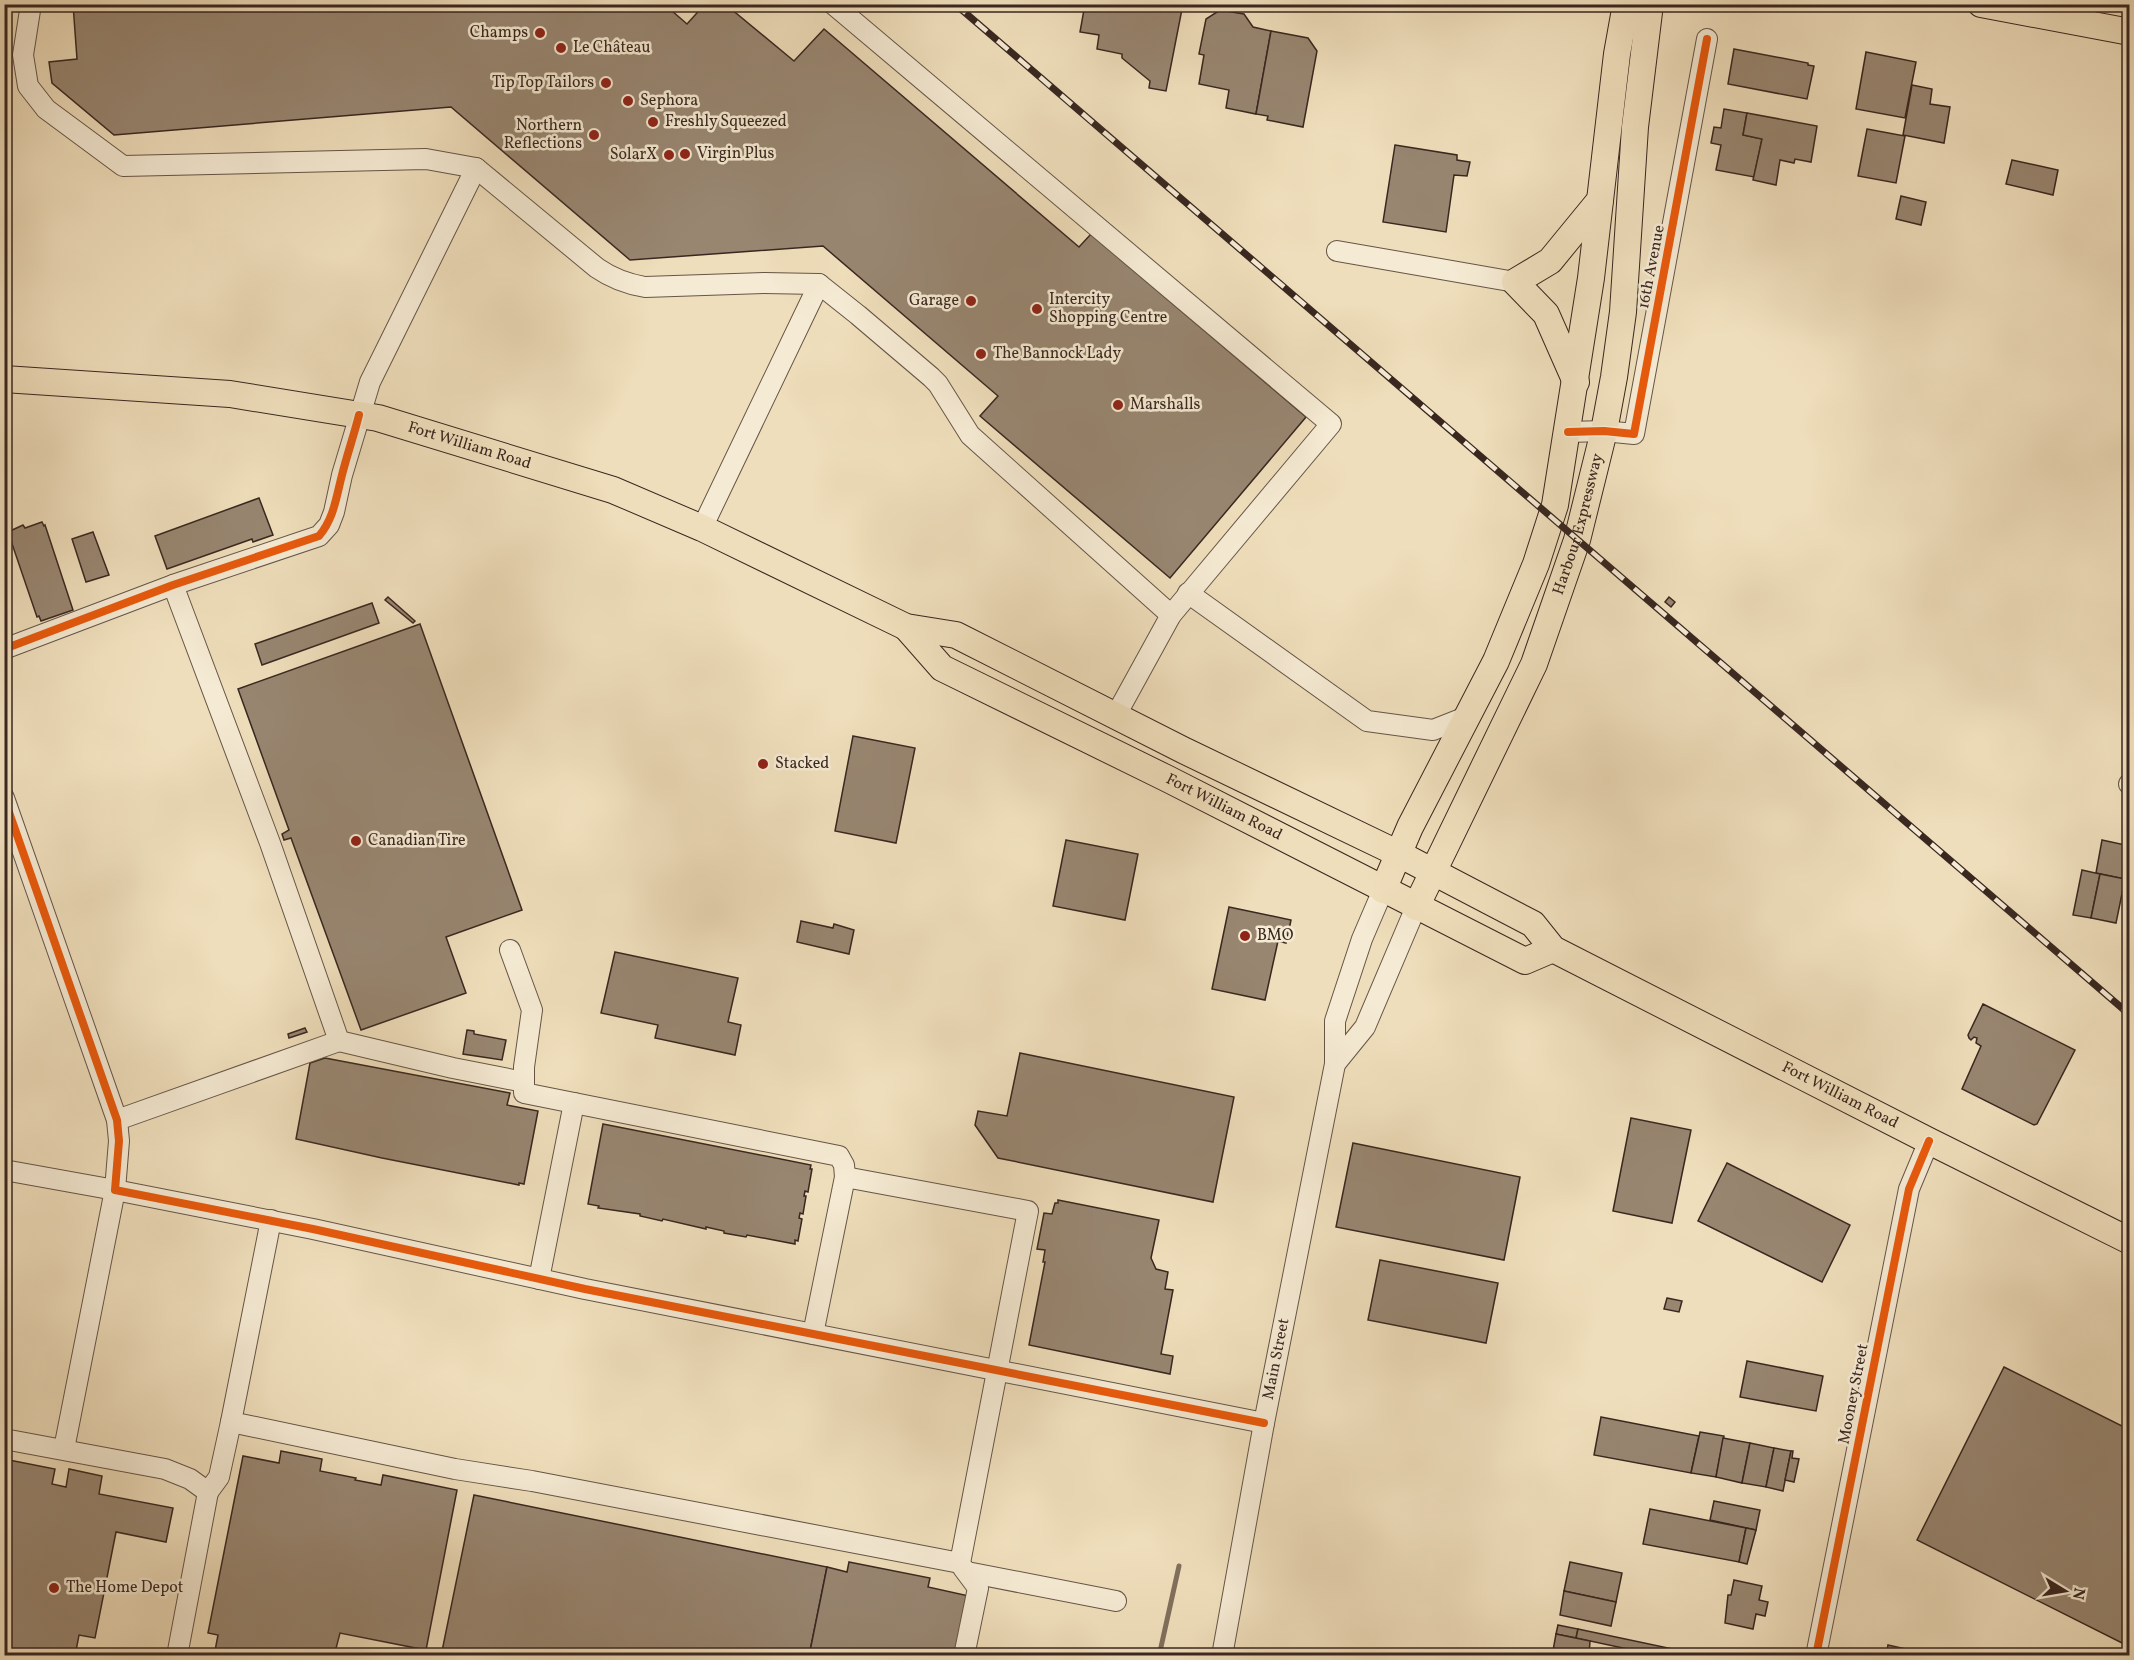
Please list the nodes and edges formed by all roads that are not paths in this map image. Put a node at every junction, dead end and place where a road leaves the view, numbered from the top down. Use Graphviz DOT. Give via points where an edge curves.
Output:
graph roads {
  1 [pos="31,4"];
  2 [pos="833,4"];
  3 [pos="1626,4"];
  4 [pos="1650,4"];
  5 [pos="1981,4"];
  6 [pos="2130,32"];
  7 [pos="1707,39"];
  8 [pos="476,168"];
  9 [pos="1600,200"];
  10 [pos="1337,251"];
  11 [pos="1515,282"];
  12 [pos="819,284"];
  13 [pos="4,379"];
  14 [pos="1576,382"];
  15 [pos="359,415"];
  16 [pos="1604,431"];
  17 [pos="1568,432"];
  18 [pos="702,528"];
  19 [pos="173,585"];
  20 [pos="1188,593"];
  21 [pos="1171,615"];
  22 [pos="906,627"];
  23 [pos="4,649"];
  24 [pos="1116,715"];
  25 [pos="1466,717"];
  26 [pos="4,798"];
  27 [pos="1399,854"];
  28 [pos="1434,873"];
  29 [pos="1383,890"];
  30 [pos="1416,907"];
  31 [pos="1553,949"];
  32 [pos="510,950"];
  33 [pos="339,1041"];
  34 [pos="1335,1064"];
  35 [pos="524,1082"];
  36 [pos="574,1102"];
  37 [pos="117,1120"];
  38 [pos="1929,1141"];
  39 [pos="4,1170"];
  40 [pos="845,1177"];
  41 [pos="115,1190"];
  42 [pos="271,1220"];
  43 [pos="2130,1241"];
  44 [pos="539,1280"];
  45 [pos="813,1334"];
  46 [pos="997,1370"];
  47 [pos="231,1422"];
  48 [pos="1264,1423"];
  49 [pos="4,1439"];
  50 [pos="64,1449"];
  51 [pos="208,1492"];
  52 [pos="963,1568"];
  53 [pos="1116,1601"];
  54 [pos="177,1656"];
  55 [pos="964,1656"];
  56 [pos="1222,1656"];
  57 [pos="1816,1656"];
  1 -- 8 [label="street" via="23,56 28,86 46,109 123,166 426,159"];
  2 -- 20 [label="street" via="1331,424"];
  3 -- 9 [label="main road, Harbour Expressway"];
  4 -- 16 [label="main road, Harbour Expressway" via="1635,127 1623,312"];
  5 -- 6 [label="main road"];
  7 -- 16 [label="street, 16th Avenue" via="1634,434"];
  8 -- 12 [label="street" via="597,268 627,284"];
  8 -- 15 [label="street" via="370,382"];
  9 -- 11 [label="main road" via="1550,261"];
  9 -- 14 [label="main road, Harbour Expressway"];
  10 -- 11 [label="street"];
  11 -- 14 [label="main road" via="1546,315"];
  12 -- 18 [label="street"];
  12 -- 21 [label="street" via="931,377 970,435"];
  13 -- 15 [label="main road, Fort William Road" via="230,394"];
  14 -- 17 [label="main road, Harbour Expressway"];
  15 -- 18 [label="main road, Fort William Road" via="613,490"];
  15 -- 19 [label="street" via="334,512 319,536"];
  16 -- 17 [label="street, 16th Avenue"];
  16 -- 28 [label="main road, Harbour Expressway" via="1577,540 1534,664"];
  17 -- 25 [label="main road, Harbour Expressway" via="1555,505 1536,564 1496,661"];
  18 -- 22 [label="main road, Fort William Road"];
  19 -- 23 [label="street"];
  19 -- 33 [label="street"];
  20 -- 21 [label="street"];
  20 -- 25 [label="street" via="1367,721 1433,730"];
  21 -- 24 [label="street"];
  22 -- 24 [label="main road, Fort William Road" via="956,635"];
  22 -- 29 [label="main road, Fort William Road" via="942,668"];
  24 -- 27 [label="main road, Fort William Road"];
  25 -- 27 [label="main road, Harbour Expressway"];
  26 -- 37 [label="street"];
  27 -- 28 [label="main road, Fort William Road"];
  27 -- 29 [label="main road, Harbour Expressway"];
  28 -- 30 [label="main road, Harbour Expressway"];
  28 -- 31 [label="main road, Fort William Road" via="1533,924"];
  29 -- 30 [label="main road, Fort William Road"];
  29 -- 34 [label="street, Main Street" via="1335,1021"];
  30 -- 31 [label="main road, Fort William Road" via="1525,961"];
  30 -- 34 [label="street, Main Street" via="1365,1027"];
  31 -- 38 [label="main road, Fort William Road"];
  32 -- 35 [label="street" via="532,1010"];
  33 -- 35 [label="street"];
  33 -- 37 [label="street"];
  34 -- 48 [label="street, Main Street"];
  35 -- 36 [label="street" via="524,1093"];
  36 -- 40 [label="street" via="839,1156"];
  36 -- 44 [label="street"];
  37 -- 41 [label="street"];
  38 -- 43 [label="main road, Fort William Road"];
  38 -- 57 [label="street, Mooney Street" via="1909,1189"];
  39 -- 41 [label="street"];
  40 -- 45 [label="street"];
  40 -- 46 [label="street" via="1028,1211"];
  41 -- 42 [label="street"];
  41 -- 50 [label="street"];
  42 -- 44 [label="street"];
  42 -- 47 [label="street"];
  44 -- 45 [label="street"];
  45 -- 46 [label="street"];
  46 -- 48 [label="street"];
  46 -- 52 [label="street"];
  47 -- 51 [label="street" via="219,1477"];
  47 -- 52 [label="street"];
  48 -- 56 [label="street, Main Street"];
  49 -- 50 [label="street"];
  50 -- 51 [label="street" via="165,1469"];
  51 -- 54 [label="street"];
  52 -- 53 [label="street"];
  52 -- 55 [label="street" via="978,1588"];
}
